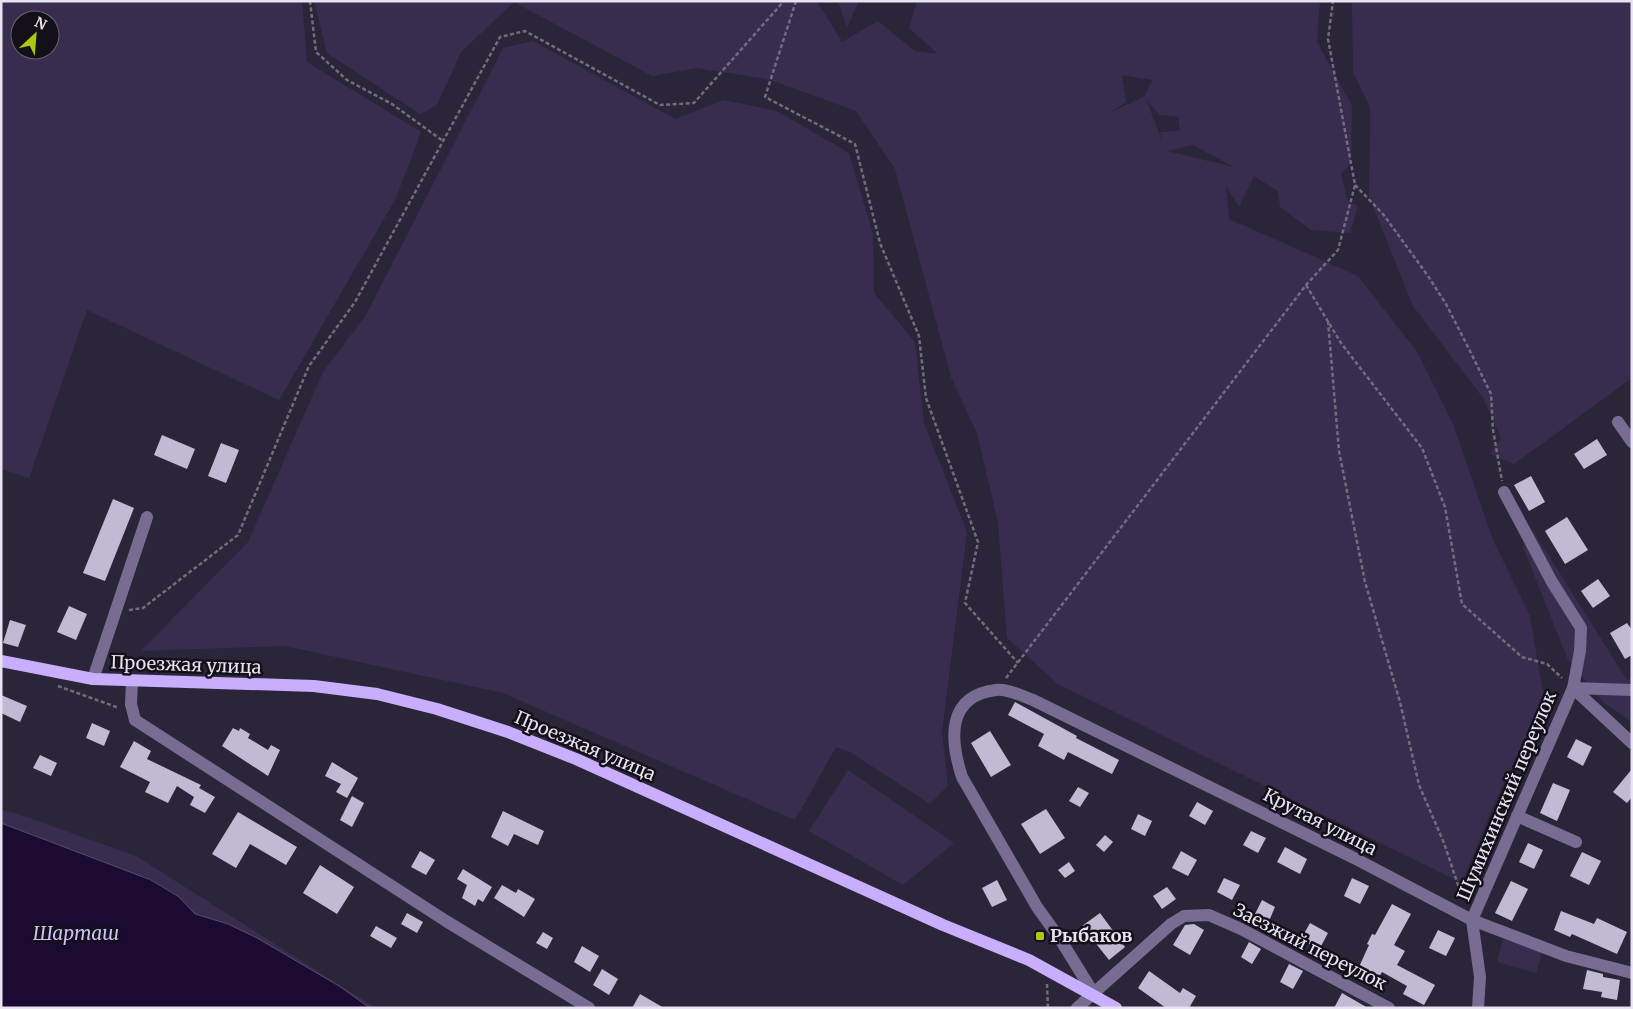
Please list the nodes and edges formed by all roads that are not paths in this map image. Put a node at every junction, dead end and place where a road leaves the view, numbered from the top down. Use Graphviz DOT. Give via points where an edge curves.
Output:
graph roads {
  1 [pos="1618,422"];
  2 [pos="1632,442"];
  3 [pos="1504,492"];
  4 [pos="147,517"];
  5 [pos="1,661"];
  6 [pos="93,679"];
  7 [pos="132,682"];
  8 [pos="1573,688"];
  9 [pos="1632,690"];
  10 [pos="1632,743"];
  11 [pos="1517,816"];
  12 [pos="1576,842"];
  13 [pos="1472,920"];
  14 [pos="1632,973"];
  15 [pos="1094,994"];
  16 [pos="589,1008"];
  17 [pos="1077,1008"];
  18 [pos="1116,1008"];
  19 [pos="1389,1008"];
  20 [pos="1478,1008"];
  1 -- 2 [label="street"];
  3 -- 8 [label="street, Шумихинский переулок" via="1552,582 1581,628"];
  4 -- 6 [label="street"];
  5 -- 6 [label="main road, Проезжая улица"];
  6 -- 7 [label="main road, Проезжая улица"];
  7 -- 15 [label="main road, Проезжая улица" via="314,686 378,694 508,732 1030,960"];
  7 -- 16 [label="street" via="131,704 135,720 404,894"];
  8 -- 9 [label="street"];
  8 -- 10 [label="street"];
  8 -- 11 [label="street, Шумихинский переулок"];
  11 -- 12 [label="street"];
  11 -- 13 [label="street, Шумихинский переулок"];
  13 -- 14 [label="street, Крутая улица" via="1566,956"];
  13 -- 15 [label="street, Крутая улица" via="1354,858 1033,700 997,689 972,697 960,710 954,728 955,755 960,770 1036,907"];
  13 -- 20 [label="street, Шумихинский переулок" via="1480,977"];
  15 -- 17 [label="street, Заезжий переулок"];
  15 -- 18 [label="main road, Проезжая улица"];
  15 -- 19 [label="street, Заезжий переулок" via="1171,924 1184,916 1208,915 1241,928"];
}
